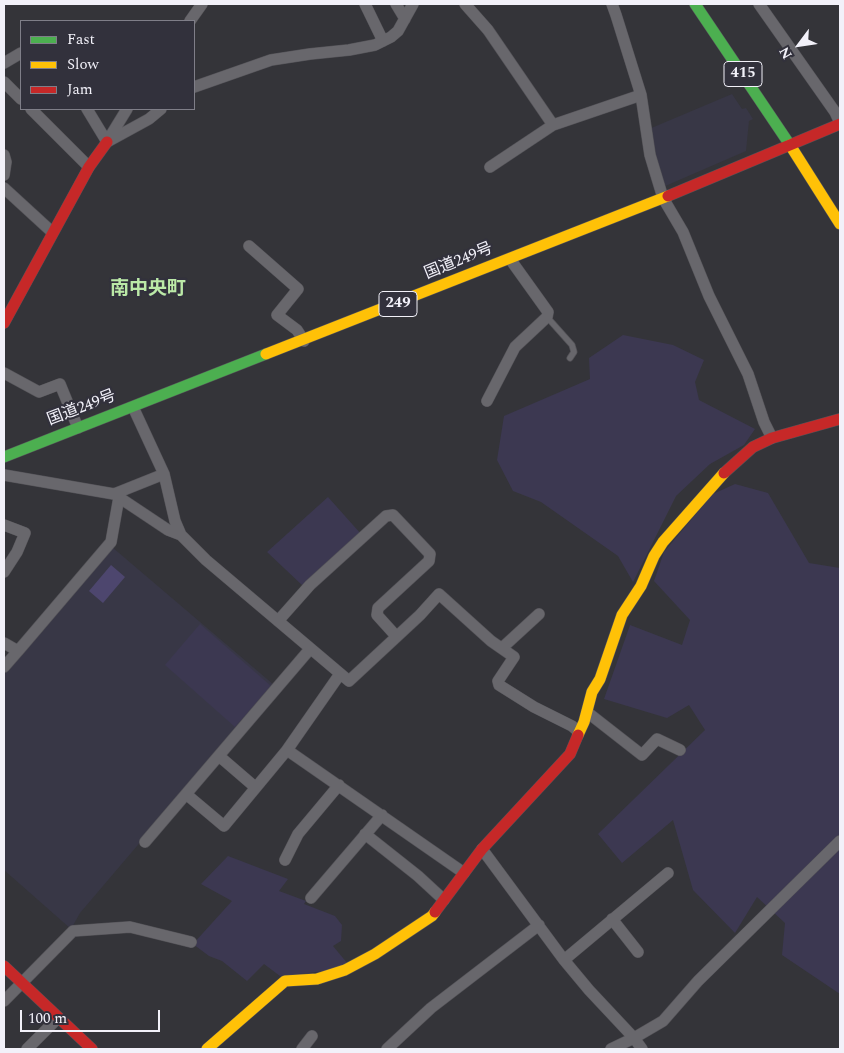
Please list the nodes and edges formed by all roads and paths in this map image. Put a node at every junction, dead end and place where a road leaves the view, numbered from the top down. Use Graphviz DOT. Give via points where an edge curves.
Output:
graph roads {
  1 [pos="202,4"];
  2 [pos="364,4"];
  3 [pos="396,4"];
  4 [pos="413,4"];
  5 [pos="465,4"];
  6 [pos="612,4"];
  7 [pos="695,4"];
  8 [pos="759,4"];
  9 [pos="405,19"];
  10 [pos="191,20"];
  11 [pos="384,41"];
  12 [pos="20,54"];
  13 [pos="4,63"];
  14 [pos="4,82"];
  15 [pos="195,88"];
  16 [pos="641,95"];
  17 [pos="20,98"];
  18 [pos="32,110"];
  19 [pos="88,110"];
  20 [pos="126,110"];
  21 [pos="161,110"];
  22 [pos="840,123"];
  23 [pos="553,125"];
  24 [pos="107,142"];
  25 [pos="790,145"];
  26 [pos="4,155"];
  27 [pos="89,167"];
  28 [pos="490,167"];
  29 [pos="4,175"];
  30 [pos="4,188"];
  31 [pos="663,198"];
  32 [pos="840,224"];
  33 [pos="52,232"];
  34 [pos="249,246"];
  35 [pos="510,259"];
  36 [pos="547,317"];
  37 [pos="4,323"];
  38 [pos="304,341"];
  39 [pos="570,358"];
  40 [pos="4,373"];
  41 [pos="487,401"];
  42 [pos="133,407"];
  43 [pos="840,419"];
  44 [pos="78,428"];
  45 [pos="772,438"];
  46 [pos="4,457"];
  47 [pos="164,474"];
  48 [pos="4,475"];
  49 [pos="116,496"];
  50 [pos="4,525"];
  51 [pos="181,535"];
  52 [pos="4,572"];
  53 [pos="539,614"];
  54 [pos="278,621"];
  55 [pos="396,636"];
  56 [pos="4,643"];
  57 [pos="502,648"];
  58 [pos="310,649"];
  59 [pos="18,651"];
  60 [pos="4,667"];
  61 [pos="340,674"];
  62 [pos="587,712"];
  63 [pos="578,732"];
  64 [pos="287,750"];
  65 [pos="680,750"];
  66 [pos="218,756"];
  67 [pos="339,785"];
  68 [pos="255,788"];
  69 [pos="186,794"];
  70 [pos="382,815"];
  71 [pos="365,834"];
  72 [pos="840,841"];
  73 [pos="145,842"];
  74 [pos="482,849"];
  75 [pos="286,860"];
  76 [pos="464,873"];
  77 [pos="668,873"];
  78 [pos="310,898"];
  79 [pos="444,900"];
  80 [pos="612,919"];
  81 [pos="538,925"];
  82 [pos="191,942"];
  83 [pos="638,952"];
  84 [pos="564,960"];
  85 [pos="4,966"];
  86 [pos="22,983"];
  87 [pos="4,1001"];
  88 [pos="58,1018"];
  89 [pos="312,1036"];
  90 [pos="634,1038"];
  91 [pos="26,1049"];
  92 [pos="92,1049"];
  93 [pos="207,1049"];
  94 [pos="302,1049"];
  95 [pos="387,1049"];
  96 [pos="611,1049"];
  97 [pos="642,1049"];
  1 -- 10 [label="street"];
  2 -- 11 [label="street"];
  3 -- 9 [label="street"];
  4 -- 9 [label="street"];
  5 -- 23 [label="street" via="488,30"];
  6 -- 16 [label="street"];
  7 -- 25 [label="main road, 415"];
  8 -- 22 [label="street"];
  9 -- 11 [label="street" via="398,30"];
  11 -- 15 [label="street" via="349,50 271,60"];
  12 -- 13 [label="street"];
  14 -- 17 [label="street"];
  16 -- 23 [label="street"];
  16 -- 31 [label="street" via="650,156"];
  18 -- 27 [label="street"];
  19 -- 24 [label="street"];
  20 -- 24 [label="street"];
  21 -- 24 [label="street"];
  22 -- 25 [label="main road, 国道249号 / 249"];
  23 -- 28 [label="street"];
  24 -- 27 [label="main road"];
  25 -- 31 [label="main road, 国道249号 / 249"];
  25 -- 32 [label="main road"];
  26 -- 29 [label="street"];
  27 -- 33 [label="main road"];
  30 -- 33 [label="street"];
  31 -- 35 [label="main road, 国道249号 / 249"];
  31 -- 45 [label="street" via="683,232 709,296 748,374"];
  33 -- 37 [label="main road"];
  34 -- 38 [label="street" via="298,289 277,315 297,330"];
  35 -- 36 [label="street" via="548,312"];
  35 -- 38 [label="main road, 国道249号 / 249"];
  36 -- 39 [label="lane" via="572,345 574,352"];
  36 -- 41 [label="street" via="515,347"];
  38 -- 42 [label="main road, 国道249号 / 249"];
  40 -- 44 [label="street" via="39,392 60,384"];
  42 -- 44 [label="main road, 国道249号 / 249"];
  42 -- 47 [label="street"];
  43 -- 45 [label="main road"];
  44 -- 46 [label="main road, 国道249号 / 249"];
  45 -- 62 [label="main road" via="753,446 738,460 663,542 622,615"];
  47 -- 49 [label="street"];
  47 -- 51 [label="street"];
  48 -- 49 [label="street"];
  49 -- 51 [label="street"];
  49 -- 59 [label="street" via="111,542"];
  50 -- 52 [label="street" via="25,533"];
  51 -- 54 [label="street"];
  53 -- 57 [label="street"];
  54 -- 55 [label="street" via="317,579 386,516 393,515 430,554 430,561 378,608 377,615"];
  54 -- 58 [label="street"];
  55 -- 57 [label="street" via="440,594"];
  55 -- 61 [label="street" via="348,681"];
  56 -- 59 [label="street"];
  57 -- 63 [label="street" via="514,657 498,681 500,685"];
  58 -- 61 [label="street"];
  58 -- 66 [label="street"];
  59 -- 60 [label="street"];
  61 -- 64 [label="street"];
  62 -- 63 [label="main road"];
  62 -- 65 [label="street" via="642,755 656,739"];
  63 -- 74 [label="main road" via="570,754"];
  64 -- 67 [label="street"];
  64 -- 68 [label="street"];
  66 -- 68 [label="street"];
  66 -- 69 [label="street"];
  67 -- 70 [label="street"];
  67 -- 75 [label="street" via="298,834"];
  68 -- 69 [label="street" via="224,826"];
  69 -- 73 [label="street"];
  70 -- 71 [label="street"];
  70 -- 76 [label="street"];
  71 -- 78 [label="street"];
  71 -- 79 [label="street"];
  72 -- 90 [label="street" via="663,1021"];
  74 -- 76 [label="main road"];
  74 -- 81 [label="street"];
  76 -- 79 [label="main road"];
  77 -- 80 [label="street"];
  79 -- 93 [label="main road" via="432,916 376,954 345,970 317,979 285,981"];
  80 -- 83 [label="street"];
  80 -- 84 [label="street"];
  81 -- 84 [label="street"];
  81 -- 95 [label="street" via="432,1008"];
  82 -- 86 [label="street" via="130,928 73,931"];
  84 -- 90 [label="street"];
  85 -- 86 [label="main road"];
  86 -- 87 [label="street"];
  86 -- 88 [label="main road"];
  88 -- 91 [label="street"];
  88 -- 92 [label="main road"];
  89 -- 94 [label="street"];
  90 -- 96 [label="street"];
  90 -- 97 [label="street"];
}
